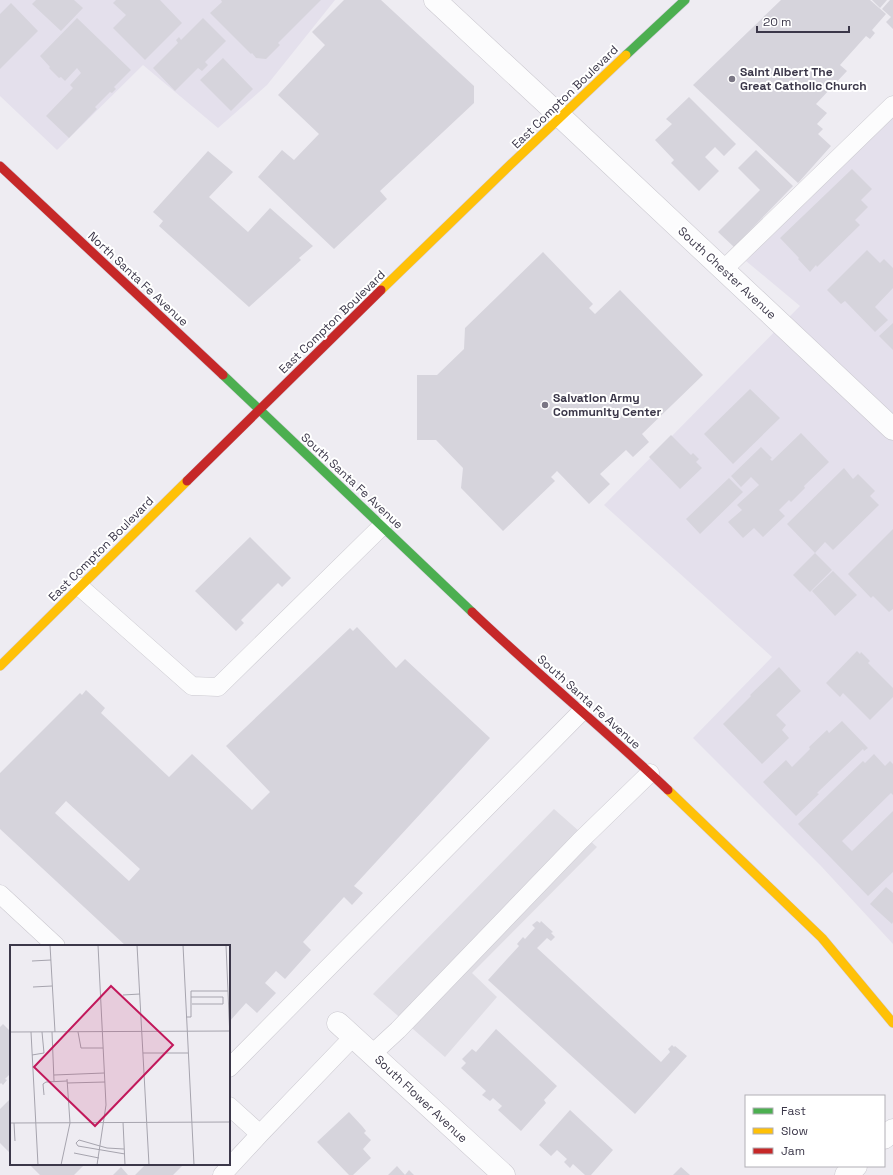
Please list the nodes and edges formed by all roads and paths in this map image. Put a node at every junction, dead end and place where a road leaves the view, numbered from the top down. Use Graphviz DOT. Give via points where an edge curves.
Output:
graph roads {
  1 [pos="435,0"];
  2 [pos="685,0"];
  3 [pos="893,105"];
  4 [pos="561,117"];
  5 [pos="0,166"];
  6 [pos="723,270"];
  7 [pos="259,409"];
  8 [pos="893,429"];
  9 [pos="382,526"];
  10 [pos="80,587"];
  11 [pos="0,666"];
  12 [pos="582,711"];
  13 [pos="650,773"];
  14 [pos="0,894"];
  15 [pos="55,945"];
  16 [pos="893,1023"];
  17 [pos="346,1030"];
  18 [pos="372,1054"];
  19 [pos="230,1067"];
  20 [pos="230,1107"];
  21 [pos="893,1130"];
  22 [pos="260,1134"];
  23 [pos="885,1137"];
  24 [pos="855,1167"];
  25 [pos="222,1175"];
  26 [pos="504,1175"];
  27 [pos="846,1175"];
  1 -- 4 [label="street, South Chester Avenue"];
  2 -- 4 [label="main road, East Compton Boulevard"];
  3 -- 6 [label="lane"];
  4 -- 6 [label="street, South Chester Avenue"];
  4 -- 7 [label="main road, East Compton Boulevard"];
  5 -- 7 [label="main road, North Santa Fe Avenue"];
  6 -- 8 [label="street, South Chester Avenue"];
  7 -- 9 [label="main road, South Santa Fe Avenue"];
  7 -- 10 [label="main road, East Compton Boulevard"];
  9 -- 10 [label="lane" via="218,687 192,686"];
  9 -- 12 [label="main road, South Santa Fe Avenue" via="512,650"];
  10 -- 11 [label="main road, East Compton Boulevard"];
  12 -- 13 [label="main road, South Santa Fe Avenue"];
  12 -- 19 [label="lane"];
  13 -- 16 [label="main road, South Santa Fe Avenue" via="822,938"];
  13 -- 18 [label="lane"];
  14 -- 15 [label="lane"];
  17 -- 18 [label="street, South Flower Avenue"];
  17 -- 22 [label="lane"];
  18 -- 26 [label="street, South Flower Avenue"];
  20 -- 22 [label="lane"];
  21 -- 23 [label="street"];
  22 -- 25 [label="lane"];
  24 -- 27 [label="street"];
}
